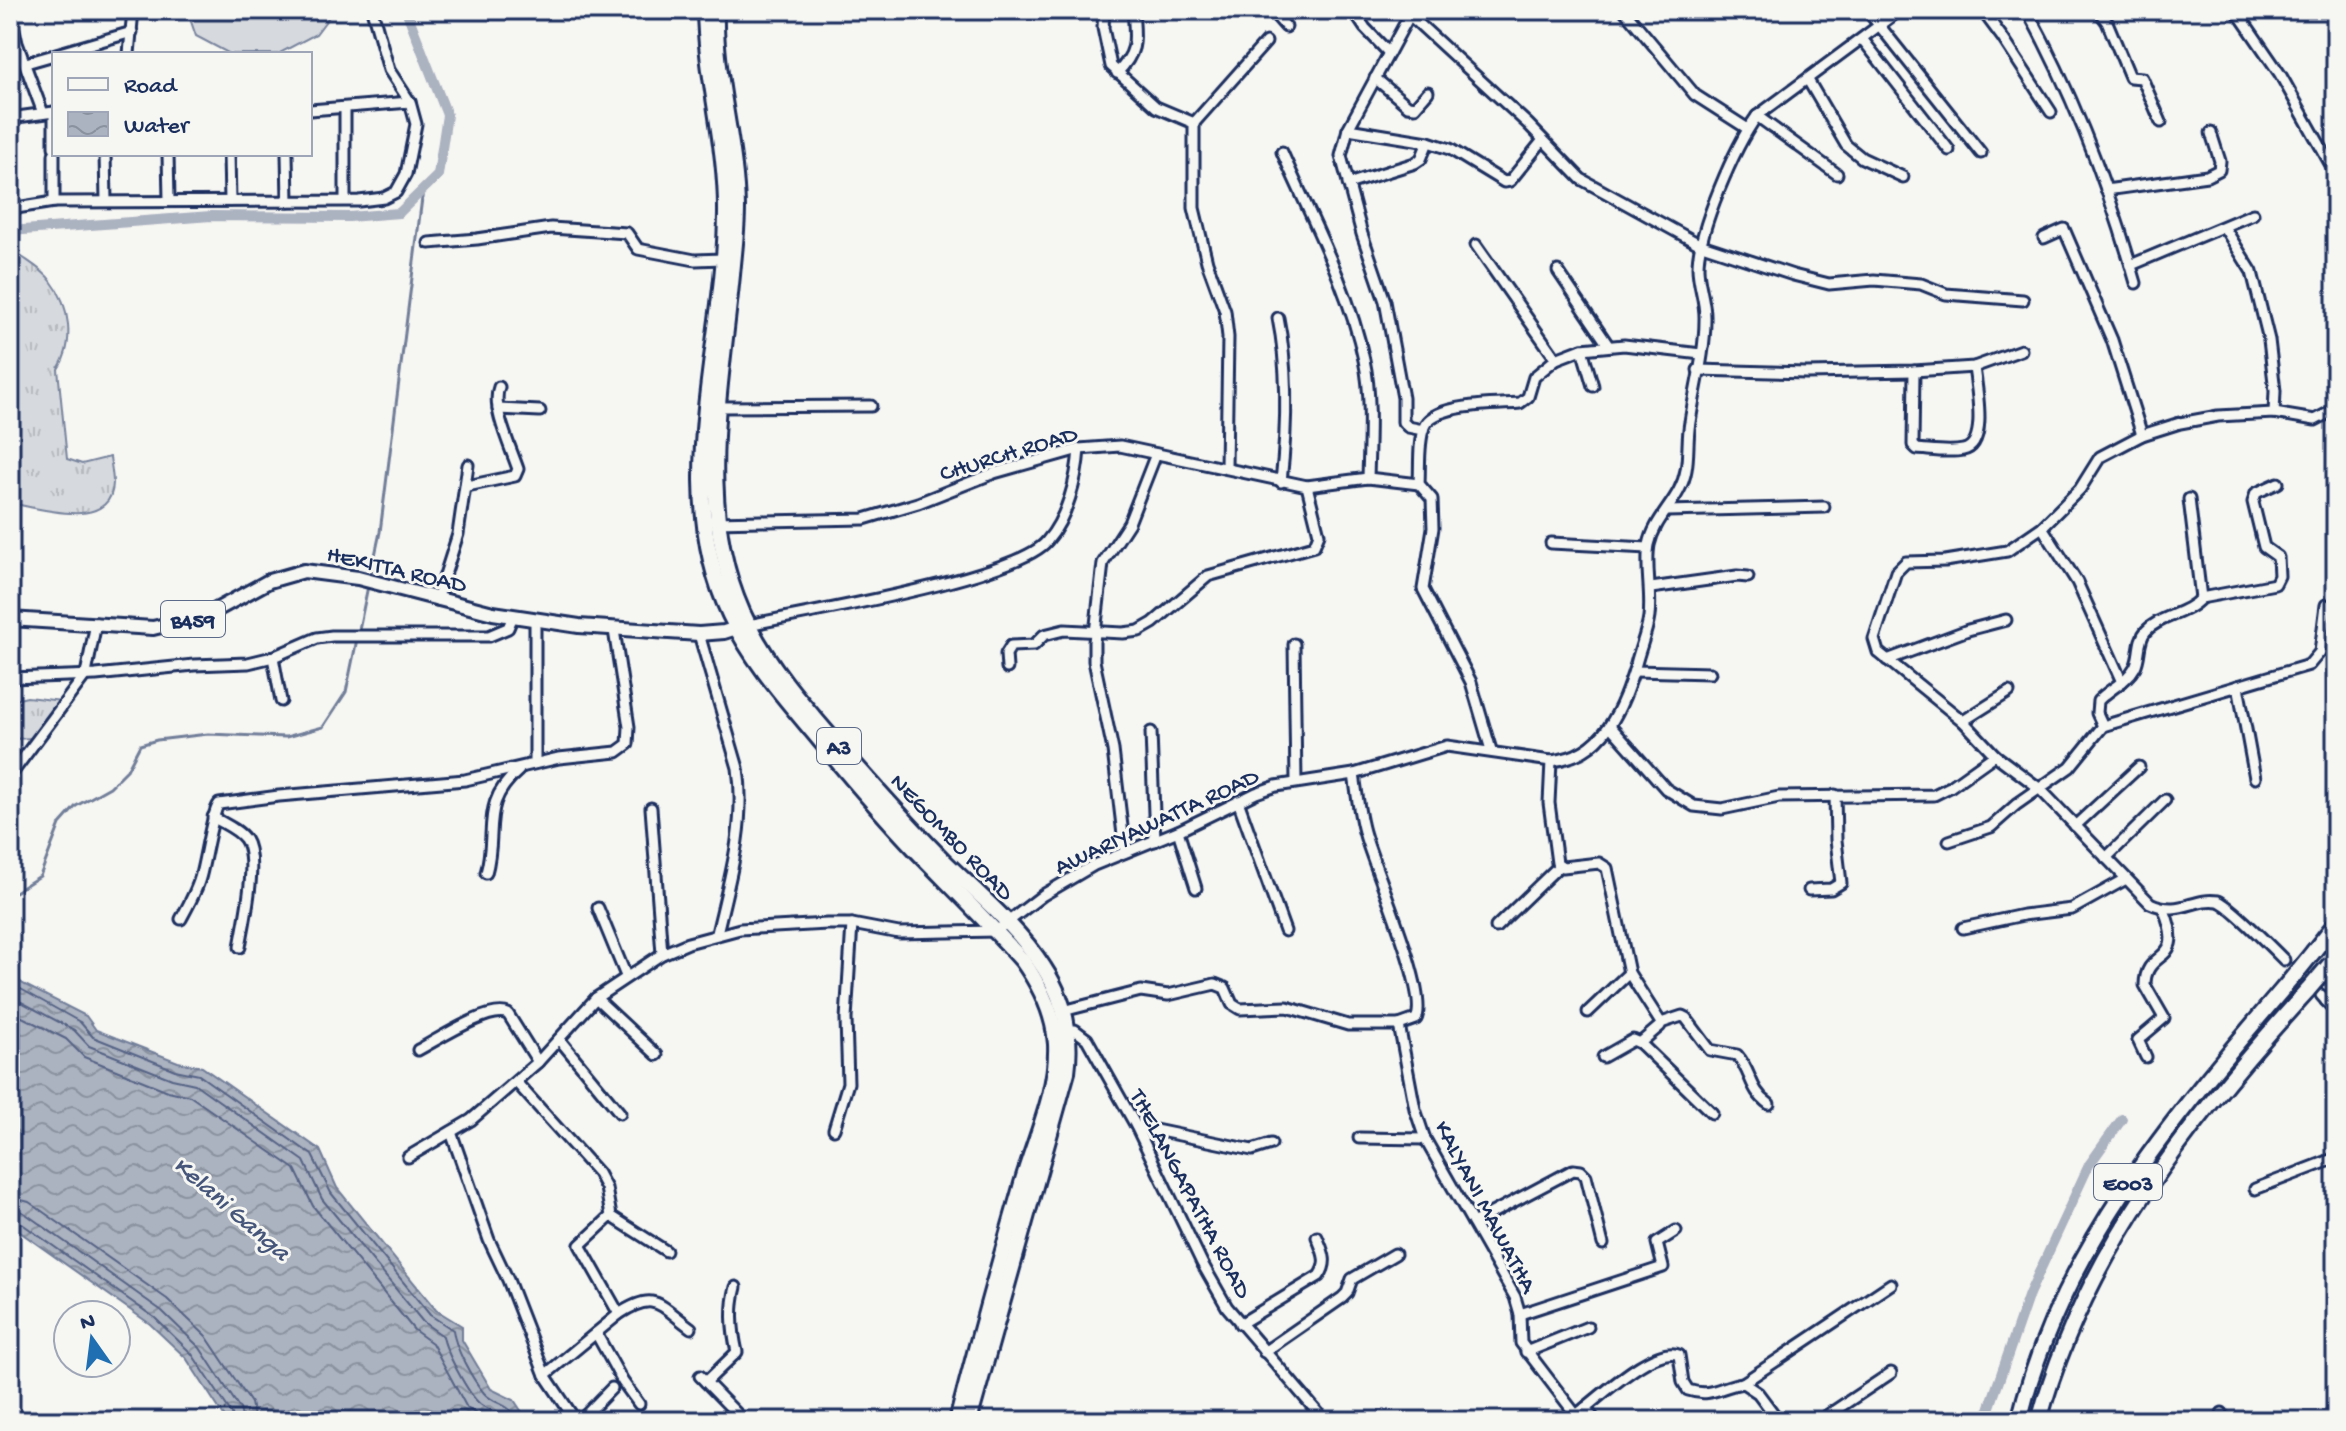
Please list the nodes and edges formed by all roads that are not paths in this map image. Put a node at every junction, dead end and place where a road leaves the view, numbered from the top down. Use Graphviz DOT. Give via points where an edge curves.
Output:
graph roads {
  1 [pos="133,10"];
  2 [pos="372,10"];
  3 [pos="705,10"];
  4 [pos="716,10"];
  5 [pos="1104,10"];
  6 [pos="1133,10"];
  7 [pos="1271,10"];
  8 [pos="1353,10"];
  9 [pos="1624,10"];
  10 [pos="1867,10"];
  11 [pos="1900,10"];
  12 [pos="1982,10"];
  13 [pos="2027,10"];
  14 [pos="2098,10"];
  15 [pos="2236,10"];
  16 [pos="10,11"];
  17 [pos="1407,13"];
  18 [pos="1286,27"];
  19 [pos="1879,27"];
  20 [pos="132,32"];
  21 [pos="1863,40"];
  22 [pos="1266,42"];
  23 [pos="14,44"];
  24 [pos="62,52"];
  25 [pos="129,52"];
  26 [pos="1389,53"];
  27 [pos="52,55"];
  28 [pos="26,63"];
  29 [pos="1117,73"];
  30 [pos="1375,78"];
  31 [pos="1808,80"];
  32 [pos="1428,92"];
  33 [pos="410,102"];
  34 [pos="345,108"];
  35 [pos="312,110"];
  36 [pos="52,112"];
  37 [pos="2051,112"];
  38 [pos="43,113"];
  39 [pos="1757,116"];
  40 [pos="10,118"];
  41 [pos="2161,122"];
  42 [pos="1194,123"];
  43 [pos="1348,129"];
  44 [pos="1748,129"];
  45 [pos="2211,133"];
  46 [pos="1543,140"];
  47 [pos="1428,142"];
  48 [pos="1949,150"];
  49 [pos="1282,152"];
  50 [pos="1981,153"];
  51 [pos="54,156"];
  52 [pos="105,156"];
  53 [pos="168,156"];
  54 [pos="229,156"];
  55 [pos="287,156"];
  56 [pos="1837,174"];
  57 [pos="2336,174"];
  58 [pos="1903,177"];
  59 [pos="1348,184"];
  60 [pos="2106,190"];
  61 [pos="169,200"];
  62 [pos="345,200"];
  63 [pos="106,201"];
  64 [pos="230,201"];
  65 [pos="288,201"];
  66 [pos="54,202"];
  67 [pos="10,209"];
  68 [pos="2253,214"];
  69 [pos="2224,227"];
  70 [pos="2044,238"];
  71 [pos="429,243"];
  72 [pos="1699,244"];
  73 [pos="1476,245"];
  74 [pos="723,259"];
  75 [pos="2131,265"];
  76 [pos="1558,271"];
  77 [pos="2136,283"];
  78 [pos="2023,300"];
  79 [pos="1278,318"];
  80 [pos="1608,345"];
  81 [pos="1582,349"];
  82 [pos="2021,350"];
  83 [pos="1701,354"];
  84 [pos="1556,359"];
  85 [pos="1974,367"];
  86 [pos="1698,370"];
  87 [pos="1914,371"];
  88 [pos="1593,386"];
  89 [pos="499,387"];
  90 [pos="871,406"];
  91 [pos="714,407"];
  92 [pos="498,409"];
  93 [pos="2336,409"];
  94 [pos="540,411"];
  95 [pos="2274,413"];
  96 [pos="1423,430"];
  97 [pos="2142,435"];
  98 [pos="1079,449"];
  99 [pos="1156,454"];
  100 [pos="468,465"];
  101 [pos="1226,467"];
  102 [pos="1368,478"];
  103 [pos="1281,482"];
  104 [pos="2278,483"];
  105 [pos="1419,484"];
  106 [pos="467,486"];
  107 [pos="1307,486"];
  108 [pos="2189,499"];
  109 [pos="1824,507"];
  110 [pos="1667,511"];
  111 [pos="711,522"];
  112 [pos="2042,527"];
  113 [pos="1551,543"];
  114 [pos="1648,548"];
  115 [pos="1748,577"];
  116 [pos="1651,588"];
  117 [pos="2201,598"];
  118 [pos="437,600"];
  119 [pos="2326,605"];
  120 [pos="513,616"];
  121 [pos="10,619"];
  122 [pos="535,619"];
  123 [pos="2006,620"];
  124 [pos="96,623"];
  125 [pos="742,627"];
  126 [pos="614,630"];
  127 [pos="1096,631"];
  128 [pos="699,634"];
  129 [pos="1294,644"];
  130 [pos="273,657"];
  131 [pos="1887,660"];
  132 [pos="1007,668"];
  133 [pos="1634,671"];
  134 [pos="1710,673"];
  135 [pos="86,674"];
  136 [pos="10,678"];
  137 [pos="2122,682"];
  138 [pos="2238,686"];
  139 [pos="2009,692"];
  140 [pos="281,701"];
  141 [pos="1963,721"];
  142 [pos="2103,726"];
  143 [pos="1611,727"];
  144 [pos="1151,732"];
  145 [pos="1491,750"];
  146 [pos="1995,755"];
  147 [pos="1551,761"];
  148 [pos="535,762"];
  149 [pos="523,767"];
  150 [pos="2139,767"];
  151 [pos="1354,774"];
  152 [pos="10,776"];
  153 [pos="2255,778"];
  154 [pos="1296,782"];
  155 [pos="2039,788"];
  156 [pos="1835,795"];
  157 [pos="2165,800"];
  158 [pos="1238,801"];
  159 [pos="651,808"];
  160 [pos="213,817"];
  161 [pos="2075,826"];
  162 [pos="1178,831"];
  163 [pos="1155,841"];
  164 [pos="1949,841"];
  165 [pos="1125,852"];
  166 [pos="2106,858"];
  167 [pos="1559,866"];
  168 [pos="486,873"];
  169 [pos="2126,879"];
  170 [pos="1196,888"];
  171 [pos="1809,890"];
  172 [pos="598,908"];
  173 [pos="2164,910"];
  174 [pos="181,919"];
  175 [pos="2336,923"];
  176 [pos="852,924"];
  177 [pos="1001,927"];
  178 [pos="1496,927"];
  179 [pos="1963,928"];
  180 [pos="1285,931"];
  181 [pos="717,933"];
  182 [pos="240,947"];
  183 [pos="662,954"];
  184 [pos="2284,960"];
  185 [pos="2334,960"];
  186 [pos="1629,973"];
  187 [pos="626,976"];
  188 [pos="2336,989"];
  189 [pos="2318,995"];
  190 [pos="596,998"];
  191 [pos="1063,1011"];
  192 [pos="1588,1012"];
  193 [pos="2336,1012"];
  194 [pos="1661,1023"];
  195 [pos="1399,1025"];
  196 [pos="1062,1031"];
  197 [pos="559,1039"];
  198 [pos="1640,1043"];
  199 [pos="418,1050"];
  200 [pos="657,1055"];
  201 [pos="1603,1057"];
  202 [pos="2146,1057"];
  203 [pos="538,1062"];
  204 [pos="516,1082"];
  205 [pos="1769,1104"];
  206 [pos="620,1113"];
  207 [pos="1712,1113"];
  208 [pos="1136,1126"];
  209 [pos="834,1129"];
  210 [pos="451,1132"];
  211 [pos="1359,1138"];
  212 [pos="1425,1139"];
  213 [pos="1271,1144"];
  214 [pos="408,1157"];
  215 [pos="2336,1158"];
  216 [pos="2255,1189"];
  217 [pos="611,1216"];
  218 [pos="1473,1223"];
  219 [pos="1676,1231"];
  220 [pos="1317,1237"];
  221 [pos="1603,1244"];
  222 [pos="666,1251"];
  223 [pos="1395,1254"];
  224 [pos="1891,1284"];
  225 [pos="736,1287"];
  226 [pos="619,1314"];
  227 [pos="1520,1314"];
  228 [pos="1240,1324"];
  229 [pos="1588,1327"];
  230 [pos="691,1328"];
  231 [pos="596,1333"];
  232 [pos="1264,1352"];
  233 [pos="1526,1352"];
  234 [pos="1891,1373"];
  235 [pos="545,1375"];
  236 [pos="1743,1383"];
  237 [pos="612,1388"];
  238 [pos="639,1404"];
  239 [pos="1585,1408"];
  240 [pos="1572,1418"];
  241 [pos="578,1421"];
  242 [pos="744,1421"];
  243 [pos="957,1421"];
  244 [pos="969,1421"];
  245 [pos="1325,1421"];
  246 [pos="1596,1421"];
  247 [pos="1779,1421"];
  248 [pos="1819,1421"];
  249 [pos="2019,1421"];
  250 [pos="2039,1421"];
  1 -- 20 [label="street"];
  2 -- 33 [label="street" via="389,70"];
  3 -- 74 [label="highway, NEGOMBO ROAD / A3" via="708,66 723,147"];
  4 -- 91 [label="highway, NEGOMBO ROAD / A3" via="737,208"];
  5 -- 29 [label="street" via="1106,45"];
  6 -- 29 [label="street" via="1134,50"];
  7 -- 18 [label="street"];
  8 -- 26 [label="street"];
  9 -- 44 [label="street" via="1695,95"];
  10 -- 19 [label="street"];
  11 -- 19 [label="street"];
  12 -- 37 [label="street"];
  13 -- 60 [label="street" via="2073,102"];
  14 -- 41 [label="street" via="2130,77 2142,78"];
  15 -- 57 [label="street" via="2280,74"];
  16 -- 23 [label="street"];
  17 -- 26 [label="street"];
  17 -- 46 [label="street"];
  19 -- 21 [label="street"];
  19 -- 50 [label="street"];
  20 -- 24 [label="street"];
  20 -- 25 [label="street"];
  21 -- 31 [label="street"];
  21 -- 48 [label="street"];
  22 -- 42 [label="street"];
  23 -- 28 [label="street"];
  26 -- 30 [label="street"];
  27 -- 28 [label="street"];
  28 -- 38 [label="street"];
  29 -- 42 [label="street" via="1156,107"];
  30 -- 32 [label="street" via="1408,106 1415,107"];
  30 -- 43 [label="street"];
  31 -- 39 [label="street"];
  31 -- 58 [label="street" via="1846,145"];
  33 -- 34 [label="street"];
  33 -- 62 [label="street" via="416,124 406,174 396,192 384,198"];
  34 -- 35 [label="street"];
  34 -- 62 [label="street"];
  36 -- 38 [label="street"];
  38 -- 40 [label="street"];
  39 -- 44 [label="street"];
  39 -- 56 [label="street"];
  42 -- 101 [label="street" via="1194,208 1228,337"];
  43 -- 47 [label="street"];
  43 -- 59 [label="street" via="1341,156"];
  44 -- 72 [label="street"];
  45 -- 60 [label="street" via="2219,170"];
  46 -- 47 [label="street" via="1504,182 1470,159"];
  46 -- 72 [label="street" via="1581,179"];
  47 -- 59 [label="street" via="1415,163"];
  49 -- 102 [label="street" via="1338,278 1362,351"];
  51 -- 66 [label="street"];
  52 -- 63 [label="street"];
  53 -- 61 [label="street"];
  54 -- 64 [label="street"];
  55 -- 65 [label="street"];
  59 -- 96 [label="street" via="1385,301 1403,422"];
  60 -- 75 [label="street"];
  61 -- 63 [label="street"];
  61 -- 64 [label="street"];
  62 -- 65 [label="street"];
  63 -- 66 [label="street"];
  64 -- 65 [label="street"];
  66 -- 67 [label="street"];
  68 -- 69 [label="street"];
  69 -- 75 [label="street"];
  69 -- 95 [label="street" via="2252,272 2269,340"];
  70 -- 97 [label="street" via="2064,229 2112,340"];
  71 -- 74 [label="street" via="551,228 627,233 638,249 695,260"];
  72 -- 78 [label="street" via="1829,284 1874,280 1921,284 1946,294"];
  72 -- 83 [label="street" via="1706,323"];
  73 -- 84 [label="street"];
  74 -- 91 [label="highway, NEGOMBO ROAD / A3"];
  75 -- 77 [label="street"];
  76 -- 80 [label="street"];
  79 -- 103 [label="street" via="1286,435"];
  80 -- 81 [label="street"];
  80 -- 83 [label="street"];
  81 -- 84 [label="street"];
  81 -- 88 [label="street"];
  82 -- 85 [label="street"];
  83 -- 86 [label="street"];
  84 -- 96 [label="street" via="1534,377 1528,397 1520,403 1448,409 1428,419"];
  85 -- 87 [label="street"];
  85 -- 87 [label="street" via="1980,428 1971,446 1962,451 1913,445"];
  86 -- 87 [label="street"];
  86 -- 110 [label="street" via="1686,470"];
  89 -- 92 [label="street"];
  90 -- 91 [label="street"];
  91 -- 111 [label="highway, NEGOMBO ROAD / A3"];
  92 -- 94 [label="street"];
  92 -- 106 [label="street" via="518,469 515,476"];
  93 -- 95 [label="street" via="2315,420"];
  95 -- 97 [label="street" via="2218,416"];
  96 -- 105 [label="street"];
  97 -- 112 [label="street" via="2100,457 2080,489"];
  98 -- 99 [label="street, CHURCH ROAD" via="1120,446"];
  98 -- 111 [label="street, CHURCH ROAD" via="864,519"];
  98 -- 125 [label="street" via="1056,529 1040,549 1023,558 926,587"];
  99 -- 101 [label="street, CHURCH ROAD"];
  99 -- 127 [label="street" via="1129,523 1103,563"];
  100 -- 106 [label="street"];
  101 -- 103 [label="street, CHURCH ROAD"];
  102 -- 105 [label="street, CHURCH ROAD"];
  102 -- 107 [label="street, CHURCH ROAD"];
  103 -- 107 [label="street, CHURCH ROAD"];
  104 -- 117 [label="street" via="2256,493 2253,502 2264,547 2278,557 2275,584"];
  105 -- 145 [label="street" via="1432,499 1423,589 1471,682"];
  106 -- 118 [label="street"];
  107 -- 127 [label="street" via="1319,534 1314,546 1208,576 1139,631"];
  108 -- 117 [label="street"];
  109 -- 110 [label="street"];
  110 -- 114 [label="street" via="1654,525"];
  111 -- 125 [label="highway, NEGOMBO ROAD / A3"];
  112 -- 131 [label="street" via="2007,551 1906,562 1896,572 1874,639"];
  112 -- 137 [label="street" via="2077,582"];
  113 -- 114 [label="street"];
  114 -- 116 [label="street, AWARIYAWATTA ROAD"];
  115 -- 116 [label="street"];
  116 -- 133 [label="street, AWARIYAWATTA ROAD" via="1649,620"];
  117 -- 137 [label="street" via="2147,630 2136,665"];
  118 -- 120 [label="main road, HEKITTA ROAD / B459"];
  118 -- 124 [label="main road, HEKITTA ROAD / B459" via="365,580 304,571 269,581 186,621 153,628"];
  119 -- 138 [label="street" via="2315,659 2299,669"];
  120 -- 122 [label="main road, HEKITTA ROAD / B459"];
  120 -- 130 [label="street" via="508,628 489,636 317,638"];
  121 -- 124 [label="main road, HEKITTA ROAD / B459"];
  122 -- 126 [label="main road, HEKITTA ROAD / B459"];
  122 -- 148 [label="street"];
  123 -- 131 [label="street"];
  124 -- 135 [label="street"];
  125 -- 128 [label="main road, HEKITTA ROAD / B459"];
  125 -- 177 [label="highway, NEGOMBO ROAD / A3" via="871,784"];
  126 -- 128 [label="main road, HEKITTA ROAD / B459"];
  126 -- 148 [label="street" via="628,744 610,754"];
  127 -- 132 [label="street" via="1064,630 1044,635 1034,645 1011,646"];
  127 -- 165 [label="street" via="1094,661 1113,750"];
  128 -- 181 [label="street" via="741,790 739,839"];
  129 -- 154 [label="street"];
  130 -- 135 [label="street"];
  130 -- 140 [label="street"];
  131 -- 141 [label="street"];
  133 -- 134 [label="street"];
  133 -- 143 [label="street, AWARIYAWATTA ROAD"];
  135 -- 136 [label="street"];
  135 -- 152 [label="street"];
  137 -- 142 [label="street" via="2098,701"];
  138 -- 142 [label="street"];
  138 -- 153 [label="street"];
  139 -- 141 [label="street"];
  141 -- 146 [label="street"];
  142 -- 155 [label="street" via="2070,767"];
  143 -- 147 [label="street, AWARIYAWATTA ROAD" via="1581,752"];
  143 -- 156 [label="street" via="1666,789 1694,806 1722,809 1779,797"];
  144 -- 163 [label="street"];
  145 -- 147 [label="street, AWARIYAWATTA ROAD"];
  145 -- 151 [label="street, AWARIYAWATTA ROAD" via="1447,746"];
  146 -- 155 [label="street"];
  146 -- 156 [label="street" via="1934,795"];
  147 -- 167 [label="street" via="1549,803"];
  148 -- 149 [label="street"];
  149 -- 160 [label="street" via="465,780 245,799 219,804"];
  149 -- 168 [label="street" via="507,780 491,815"];
  150 -- 161 [label="street"];
  151 -- 154 [label="street, AWARIYAWATTA ROAD"];
  151 -- 195 [label="street" via="1365,838 1417,992 1420,1012"];
  154 -- 158 [label="street, AWARIYAWATTA ROAD"];
  155 -- 161 [label="street"];
  155 -- 164 [label="street" via="1991,827"];
  156 -- 171 [label="street" via="1841,883"];
  157 -- 166 [label="street"];
  158 -- 162 [label="street, AWARIYAWATTA ROAD"];
  158 -- 180 [label="street"];
  159 -- 183 [label="street"];
  160 -- 174 [label="street" via="200,881"];
  160 -- 182 [label="street" via="242,836 249,855"];
  161 -- 166 [label="street"];
  162 -- 163 [label="street, AWARIYAWATTA ROAD"];
  162 -- 170 [label="street"];
  163 -- 165 [label="street, AWARIYAWATTA ROAD"];
  165 -- 177 [label="street, AWARIYAWATTA ROAD" via="1070,879"];
  166 -- 169 [label="street"];
  167 -- 178 [label="street"];
  167 -- 186 [label="street" via="1599,863 1607,868"];
  169 -- 173 [label="street"];
  169 -- 179 [label="street" via="2072,909"];
  172 -- 187 [label="street"];
  173 -- 184 [label="street" via="2222,903"];
  173 -- 202 [label="street" via="2173,938 2149,969 2145,985 2164,1018 2138,1040"];
  175 -- 249 [label="highway, E003, bridge" via="2180,1112 2123,1190 2061,1297"];
  176 -- 177 [label="street" via="899,933"];
  176 -- 181 [label="street"];
  176 -- 209 [label="street" via="848,1083"];
  177 -- 191 [label="highway, NEGOMBO ROAD / A3" via="1044,967"];
  177 -- 196 [label="highway, NEGOMBO ROAD / A3"];
  181 -- 183 [label="street"];
  183 -- 187 [label="street"];
  185 -- 189 [label="highway, E003, bridge"];
  186 -- 192 [label="street"];
  186 -- 194 [label="street"];
  187 -- 190 [label="street"];
  188 -- 189 [label="street"];
  189 -- 193 [label="street"];
  189 -- 250 [label="highway, E003" via="2230,1078 2117,1236 2069,1329"];
  190 -- 197 [label="street"];
  190 -- 200 [label="street"];
  191 -- 195 [label="street" via="1131,993 1177,994 1215,984 1225,988 1240,1009 1287,1007 1348,1025"];
  191 -- 196 [label="highway, NEGOMBO ROAD / A3"];
  194 -- 198 [label="street"];
  194 -- 205 [label="street" via="1682,1016 1710,1050 1737,1055 1758,1096"];
  195 -- 212 [label="street, KALYANI MAWATHA"];
  196 -- 208 [label="street, THELANGAPATHA ROAD" via="1079,1032 1087,1039"];
  196 -- 243 [label="highway, NEGOMBO ROAD / A3" via="1048,1099"];
  196 -- 244 [label="highway, NEGOMBO ROAD / A3" via="1070,1052 1065,1082"];
  197 -- 203 [label="street"];
  197 -- 206 [label="street"];
  198 -- 201 [label="street" via="1633,1040"];
  198 -- 207 [label="street"];
  199 -- 203 [label="street" via="488,1013 503,1011"];
  203 -- 204 [label="street"];
  204 -- 210 [label="street"];
  204 -- 217 [label="street" via="598,1173"];
  208 -- 213 [label="street" via="1252,1150"];
  208 -- 228 [label="street, THELANGAPATHA ROAD" via="1202,1263"];
  210 -- 214 [label="street"];
  210 -- 235 [label="street"];
  211 -- 212 [label="street"];
  212 -- 218 [label="street, KALYANI MAWATHA"];
  215 -- 216 [label="street"];
  217 -- 222 [label="street"];
  217 -- 226 [label="street" via="580,1245"];
  218 -- 221 [label="street" via="1573,1170 1581,1171"];
  218 -- 227 [label="street, KALYANI MAWATHA"];
  219 -- 227 [label="street" via="1657,1243 1663,1267"];
  220 -- 228 [label="street" via="1325,1260 1319,1276"];
  223 -- 232 [label="street" via="1352,1279 1342,1298"];
  224 -- 236 [label="street"];
  225 -- 242 [label="street" via="732,1333 737,1352 703,1379"];
  226 -- 230 [label="street" via="647,1300"];
  226 -- 231 [label="street"];
  227 -- 233 [label="street, KALYANI MAWATHA"];
  228 -- 232 [label="street, THELANGAPATHA ROAD"];
  229 -- 233 [label="street"];
  231 -- 235 [label="street"];
  231 -- 238 [label="street"];
  232 -- 245 [label="street, THELANGAPATHA ROAD"];
  233 -- 240 [label="street, KALYANI MAWATHA"];
  234 -- 248 [label="street"];
  235 -- 241 [label="street"];
  236 -- 239 [label="street" via="1705,1395 1688,1390 1679,1355 1671,1352 1643,1363"];
  236 -- 247 [label="street" via="1758,1393"];
  237 -- 241 [label="street"];
  239 -- 240 [label="street"];
  239 -- 246 [label="street"];
}
